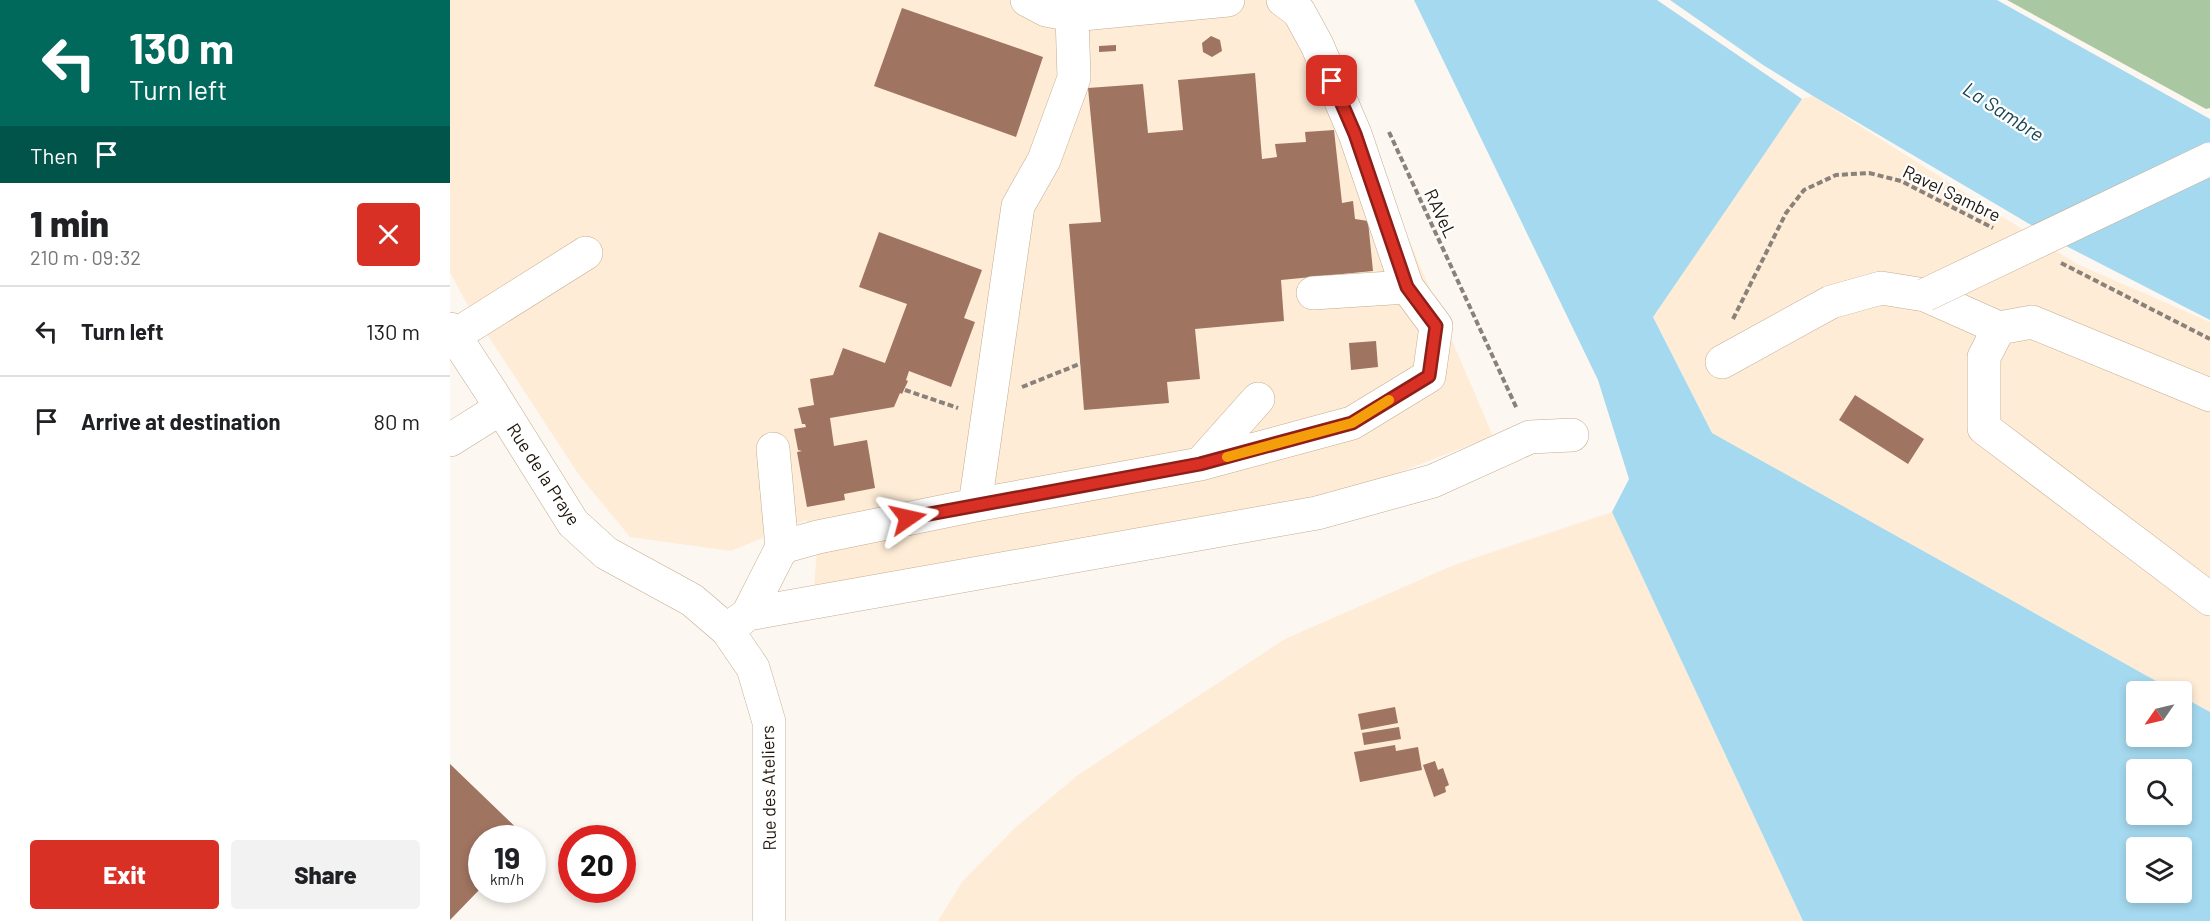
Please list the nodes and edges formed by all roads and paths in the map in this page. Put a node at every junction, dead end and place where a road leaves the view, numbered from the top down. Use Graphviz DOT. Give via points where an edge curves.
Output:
graph roads {
  1 [pos="1228,0"];
  2 [pos="1283,0"];
  3 [pos="1047,6"];
  4 [pos="1387,128"];
  5 [pos="2210,159"];
  6 [pos="1995,230"];
  7 [pos="586,253"];
  8 [pos="2058,262"];
  9 [pos="1407,287"];
  10 [pos="1313,293"];
  11 [pos="1925,295"];
  12 [pos="1732,322"];
  13 [pos="1999,328"];
  14 [pos="452,332"];
  15 [pos="2210,339"];
  16 [pos="1722,362"];
  17 [pos="1082,363"];
  18 [pos="905,390"];
  19 [pos="2210,395"];
  20 [pos="1258,399"];
  21 [pos="501,408"];
  22 [pos="989,409"];
  23 [pos="1572,435"];
  24 [pos="1530,437"];
  25 [pos="450,440"];
  26 [pos="773,449"];
  27 [pos="1200,464"];
  28 [pos="975,505"];
  29 [pos="782,547"];
  30 [pos="2210,599"];
  31 [pos="737,622"];
  32 [pos="769,921"];
  1 -- 3 [label="street"];
  2 -- 9 [label="street" via="1299,12 1317,45 1355,134"];
  3 -- 22 [label="street" via="1074,78 1044,160 1018,206"];
  4 -- 24 [label="path, RAVeL / RAVeL"];
  5 -- 11 [label="street, bridge"];
  6 -- 12 [label="path, Ravel Sambre" via="1901,181 1869,173 1836,175 1804,190 1786,213"];
  7 -- 14 [label="street"];
  8 -- 15 [label="path"];
  9 -- 10 [label="street"];
  9 -- 27 [label="street" via="1436,326 1429,376 1352,423"];
  11 -- 13 [label="street"];
  11 -- 16 [label="street" via="1881,288 1831,302"];
  13 -- 19 [label="street" via="2032,322"];
  13 -- 30 [label="street" via="1984,357 1984,428"];
  14 -- 21 [label="street, Rue de la Praye"];
  17 -- 22 [label="path"];
  18 -- 22 [label="path"];
  20 -- 27 [label="street"];
  21 -- 25 [label="street"];
  21 -- 31 [label="street, Rue de la Praye" via="573,523 606,553"];
  22 -- 28 [label="street"];
  23 -- 24 [label="street"];
  24 -- 31 [label="street" via="1433,481 1317,513"];
  26 -- 29 [label="street"];
  27 -- 28 [label="street"];
  28 -- 29 [label="street"];
  29 -- 31 [label="street"];
  31 -- 32 [label="street, Rue des Ateliers" via="769,722"];
}
